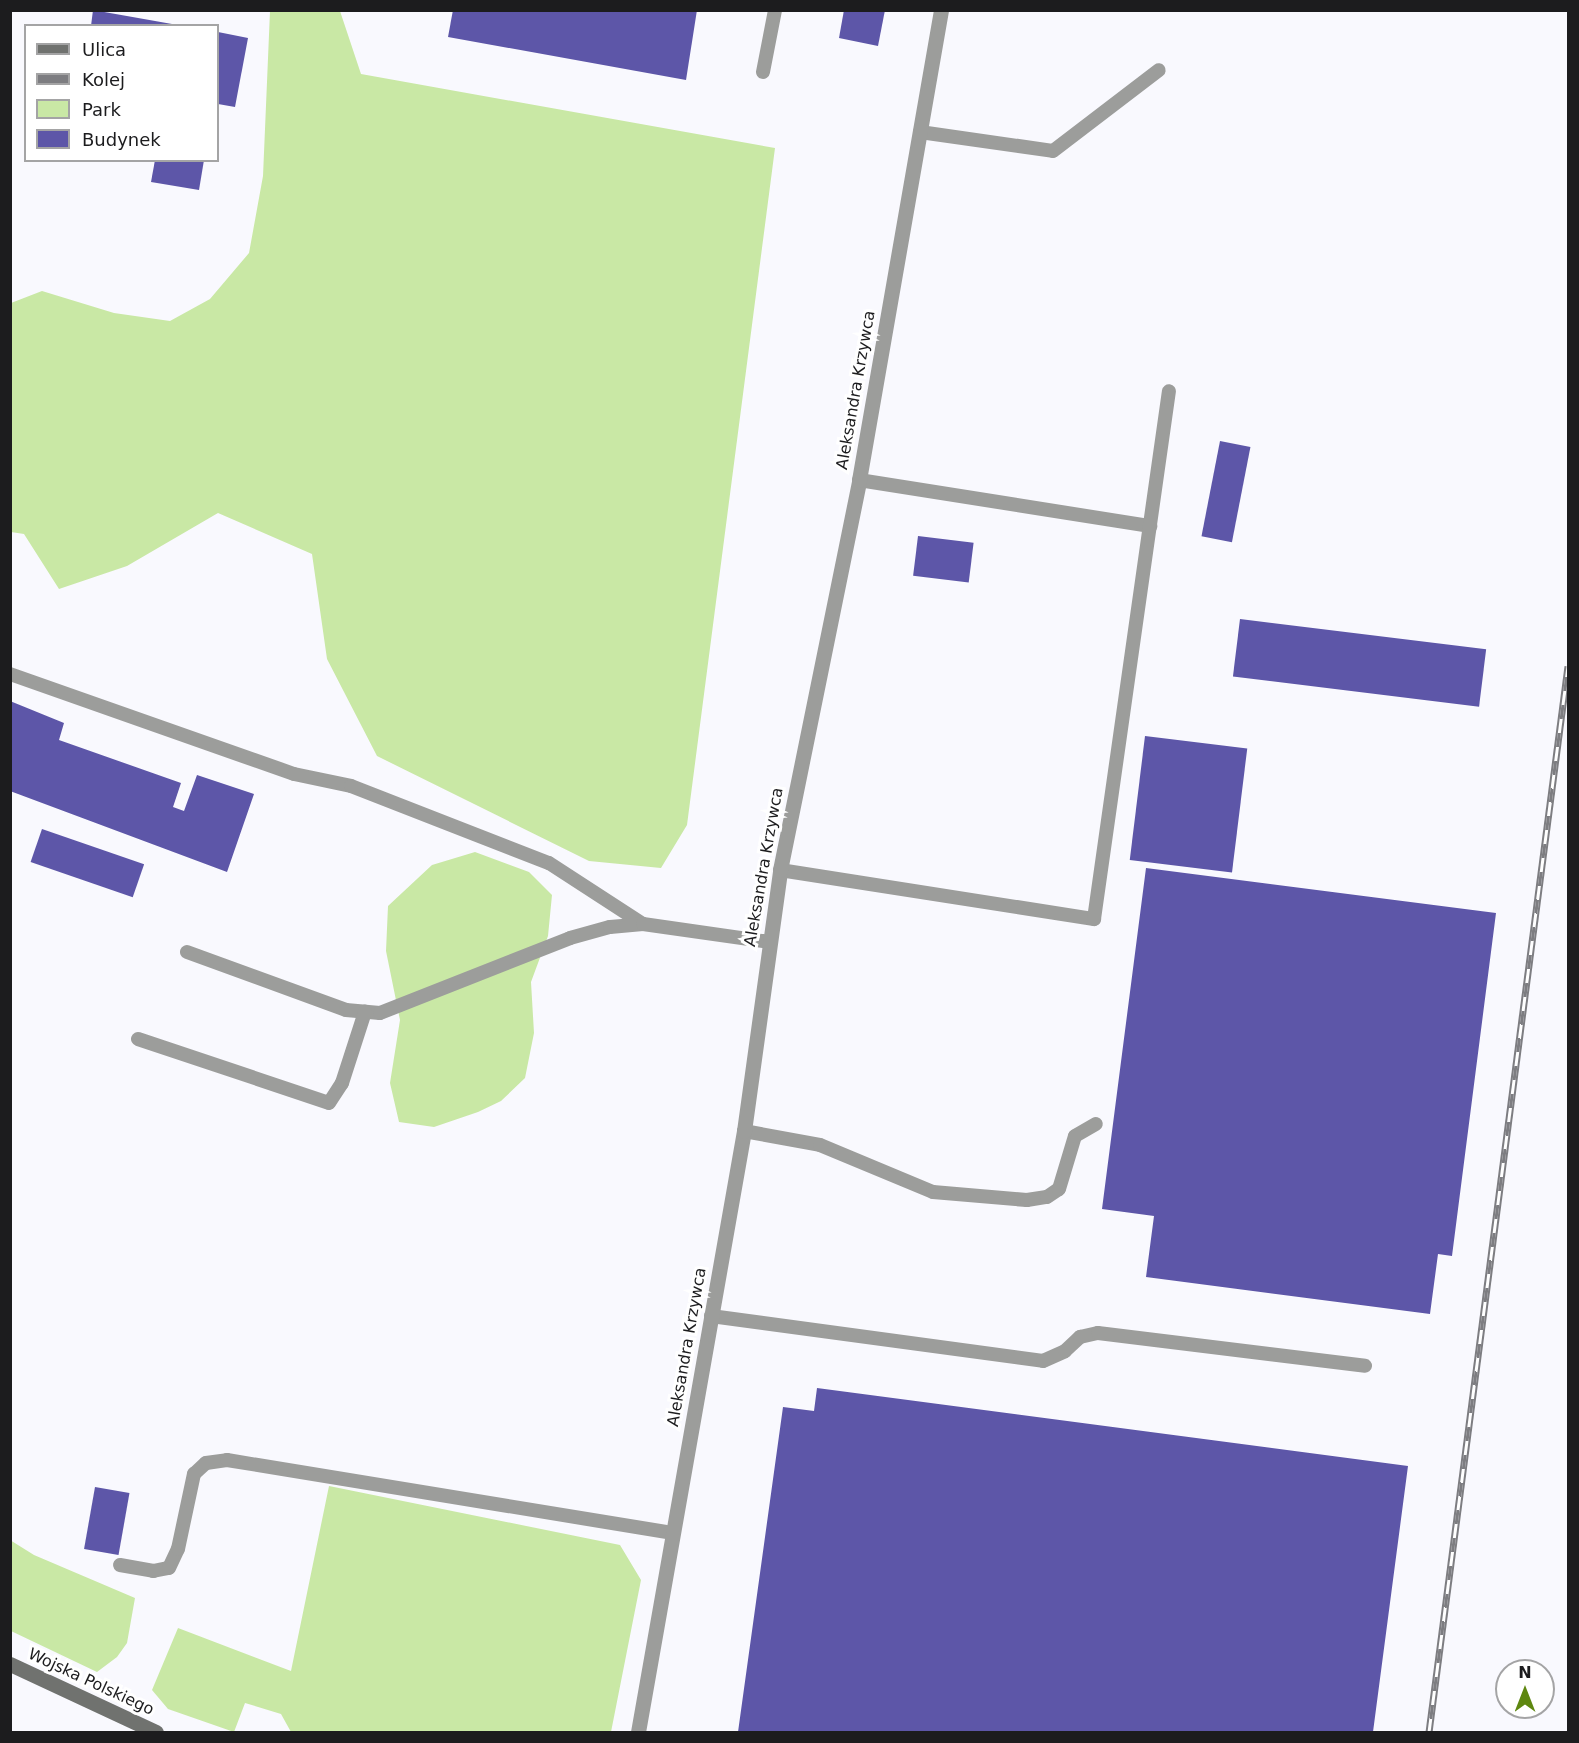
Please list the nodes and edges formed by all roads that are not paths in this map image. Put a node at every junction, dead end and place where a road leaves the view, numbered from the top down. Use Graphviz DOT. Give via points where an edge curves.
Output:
graph roads {
  1 [pos="775,10"];
  2 [pos="941,10"];
  3 [pos="1159,70"];
  4 [pos="763,72"];
  5 [pos="920,132"];
  6 [pos="1169,391"];
  7 [pos="859,480"];
  8 [pos="1150,526"];
  9 [pos="10,674"];
  10 [pos="780,870"];
  11 [pos="643,924"];
  12 [pos="769,942"];
  13 [pos="187,952"];
  14 [pos="365,1012"];
  15 [pos="138,1039"];
  16 [pos="1096,1124"];
  17 [pos="744,1131"];
  18 [pos="711,1316"];
  19 [pos="1365,1366"];
  20 [pos="673,1533"];
  21 [pos="120,1565"];
  22 [pos="10,1664"];
  23 [pos="156,1732"];
  24 [pos="638,1732"];
  1 -- 4 [label="lane"];
  2 -- 5 [label="street, Aleksandra Krzywca"];
  3 -- 5 [label="lane" via="1053,151"];
  5 -- 7 [label="street, Aleksandra Krzywca"];
  6 -- 8 [label="lane"];
  7 -- 8 [label="lane"];
  7 -- 10 [label="street, Aleksandra Krzywca"];
  8 -- 10 [label="lane" via="1094,919"];
  9 -- 11 [label="lane" via="294,774 351,786 549,863"];
  10 -- 12 [label="street, Aleksandra Krzywca"];
  11 -- 12 [label="lane"];
  11 -- 14 [label="lane" via="610,927 570,938 422,999 380,1013"];
  12 -- 17 [label="street, Aleksandra Krzywca"];
  13 -- 14 [label="lane" via="346,1010"];
  14 -- 15 [label="lane" via="342,1083 329,1103"];
  16 -- 17 [label="lane" via="1075,1136 1059,1189 1047,1197 1027,1200 933,1192 819,1146"];
  17 -- 18 [label="street, Aleksandra Krzywca"];
  18 -- 19 [label="lane" via="1043,1361 1065,1351 1080,1337 1098,1333"];
  18 -- 20 [label="street, Aleksandra Krzywca"];
  20 -- 21 [label="lane" via="227,1460 206,1463 194,1474 178,1549 169,1568 153,1571"];
  20 -- 24 [label="street, Aleksandra Krzywca"];
  22 -- 23 [label="street, Wojska Polskiego"];
}
